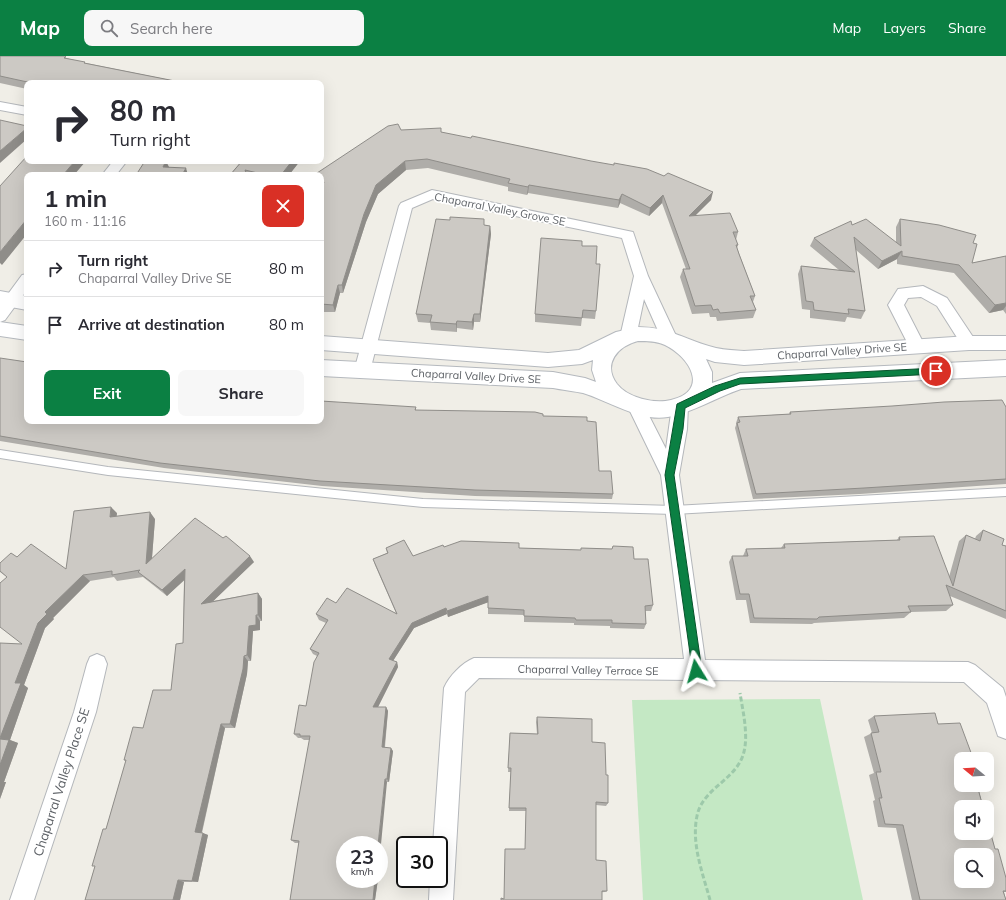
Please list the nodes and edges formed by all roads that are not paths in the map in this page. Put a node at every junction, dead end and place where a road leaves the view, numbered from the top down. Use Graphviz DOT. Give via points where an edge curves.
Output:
graph roads {
  1 [pos="0,106"];
  2 [pos="24,110"];
  3 [pos="118,164"];
  4 [pos="111,172"];
  5 [pos="641,276"];
  6 [pos="24,284"];
  7 [pos="13,300"];
  8 [pos="0,316"];
  9 [pos="0,329"];
  10 [pos="24,333"];
  11 [pos="624,338"];
  12 [pos="675,341"];
  13 [pos="324,343"];
  14 [pos="969,343"];
  15 [pos="1006,343"];
  16 [pos="917,346"];
  17 [pos="367,347"];
  18 [pos="324,368"];
  19 [pos="1006,368"];
  20 [pos="362,371"];
  21 [pos="631,403"];
  22 [pos="686,403"];
  23 [pos="0,454"];
  24 [pos="670,475"];
  25 [pos="1006,492"];
  26 [pos="674,510"];
  27 [pos="97,664"];
  28 [pos="696,671"];
  29 [pos="1006,728"];
  30 [pos="22,900"];
  31 [pos="442,900"];
  1 -- 2 [label="street"];
  3 -- 4 [label="street"];
  5 -- 11 [label="street, Chaparral Valley Grove SE"];
  5 -- 12 [label="street, Chaparral Valley Grove SE"];
  5 -- 17 [label="street, Chaparral Valley Grove SE" via="628,235 432,194 406,206"];
  6 -- 7 [label="street"];
  7 -- 8 [label="street"];
  9 -- 10 [label="street"];
  11 -- 12 [label="street" via="634,334 663,335"];
  11 -- 17 [label="street, Chaparral Valley Drive SE" via="582,357 548,360"];
  11 -- 21 [label="street" via="606,353 601,367 612,391"];
  12 -- 16 [label="street, Chaparral Valley Drive SE" via="715,355 744,358"];
  12 -- 22 [label="street" via="691,351 699,361 702,374 702,388"];
  13 -- 17 [label="street, Chaparral Valley Drive SE"];
  14 -- 15 [label="street, Chaparral Valley Drive SE"];
  14 -- 16 [label="street, Chaparral Valley Drive SE"];
  14 -- 16 [label="street" via="942,302 923,290 903,293 896,305"];
  17 -- 20 [label="street, Chaparral Valley Grove SE"];
  18 -- 20 [label="street, Chaparral Valley Drive SE"];
  19 -- 22 [label="street" via="740,381"];
  20 -- 21 [label="street, Chaparral Valley Drive SE" via="553,380 585,386"];
  21 -- 22 [label="street" via="643,408 661,410"];
  21 -- 24 [label="street"];
  22 -- 24 [label="street" via="678,429"];
  23 -- 26 [label="lane" via="108,471 423,503"];
  24 -- 26 [label="street"];
  25 -- 26 [label="lane"];
  26 -- 28 [label="street"];
  27 -- 30 [label="street, Chaparral Valley Place SE" via="85,712"];
  28 -- 29 [label="street, Chaparral Valley Terrace SE" via="968,672 995,696"];
  28 -- 31 [label="street, Chaparral Valley Terrace SE" via="474,668 455,688"];
}
